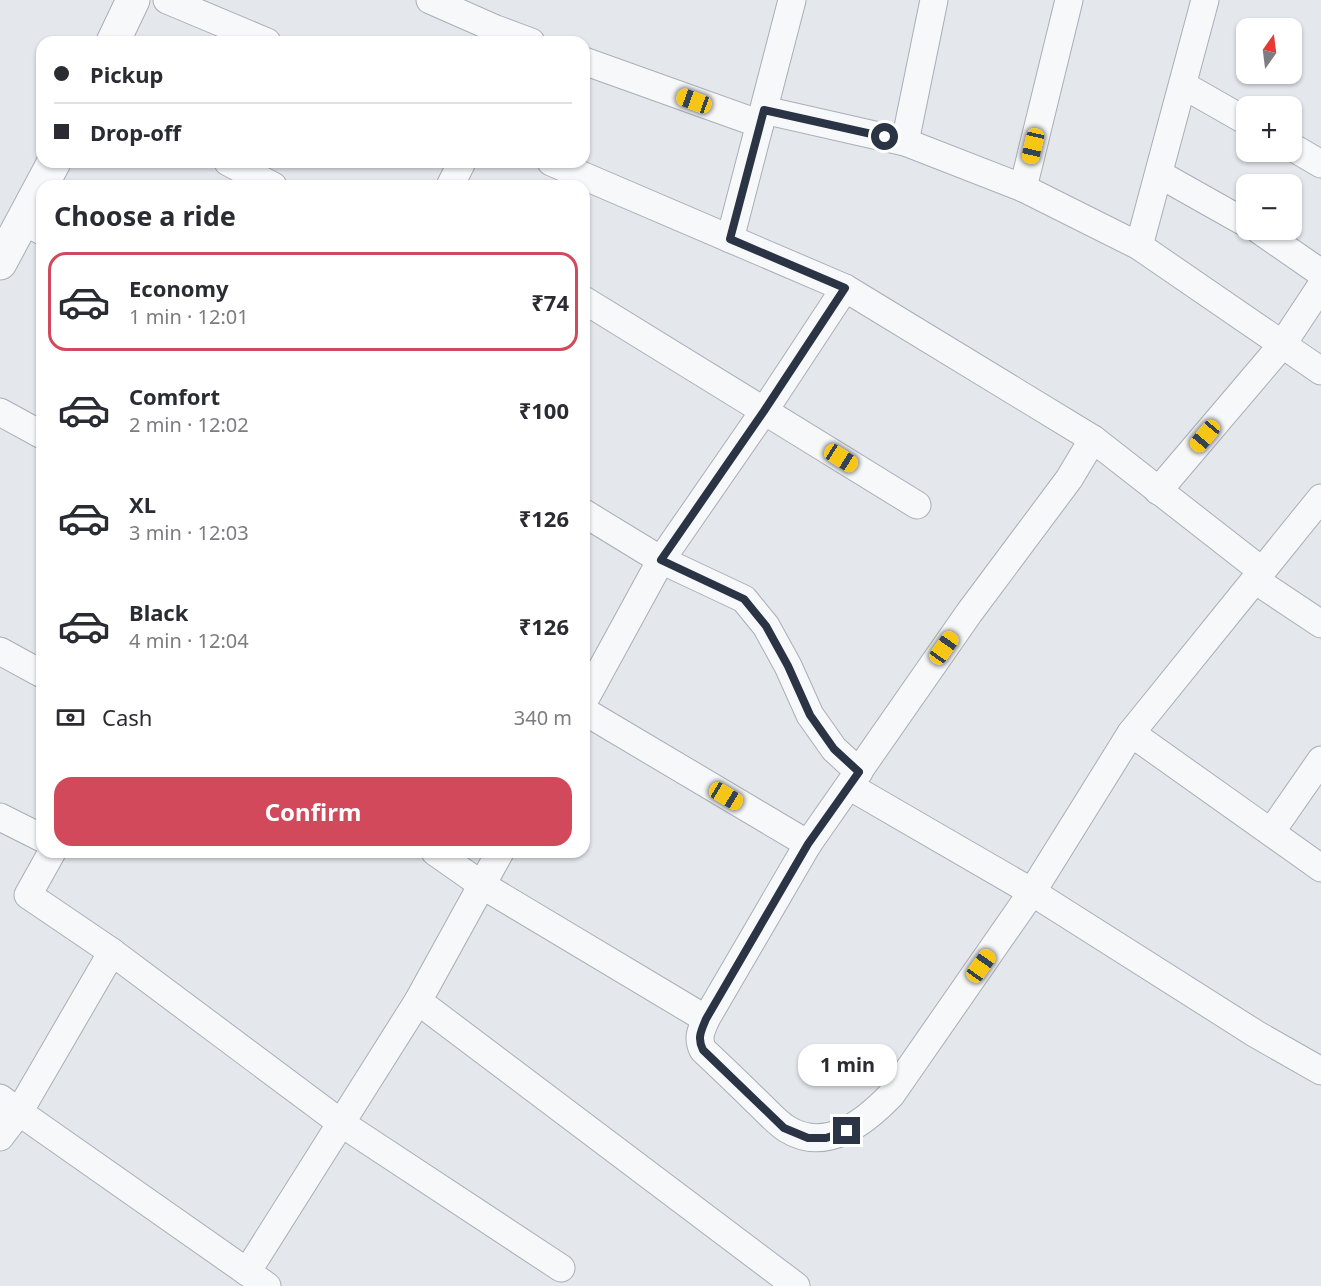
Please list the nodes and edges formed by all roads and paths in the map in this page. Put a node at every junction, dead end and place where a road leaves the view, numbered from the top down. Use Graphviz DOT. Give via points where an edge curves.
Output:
graph roads {
  1 [pos="133,0"];
  2 [pos="167,0"];
  3 [pos="430,0"];
  4 [pos="792,0"];
  5 [pos="933,0"];
  6 [pos="1069,0"];
  7 [pos="1205,0"];
  8 [pos="116,36"];
  9 [pos="253,36"];
  10 [pos="515,36"];
  11 [pos="590,63"];
  12 [pos="1183,85"];
  13 [pos="1236,115"];
  14 [pos="762,117"];
  15 [pos="905,142"];
  16 [pos="1302,153"];
  17 [pos="1321,164"];
  18 [pos="239,168"];
  19 [pos="565,168"];
  20 [pos="1159,174"];
  21 [pos="262,180"];
  22 [pos="1023,188"];
  23 [pos="1236,217"];
  24 [pos="32,226"];
  25 [pos="730,239"];
  26 [pos="1273,240"];
  27 [pos="1139,246"];
  28 [pos="0,263"];
  29 [pos="1321,273"];
  30 [pos="1321,286"];
  31 [pos="845,288"];
  32 [pos="590,304"];
  33 [pos="1282,345"];
  34 [pos="1321,371"];
  35 [pos="764,411"];
  36 [pos="0,412"];
  37 [pos="36,432"];
  38 [pos="1093,439"];
  39 [pos="1158,491"];
  40 [pos="1321,498"];
  41 [pos="917,505"];
  42 [pos="590,517"];
  43 [pos="661,560"];
  44 [pos="1259,576"];
  45 [pos="1321,624"];
  46 [pos="0,651"];
  47 [pos="36,671"];
  48 [pos="590,690"];
  49 [pos="590,715"];
  50 [pos="1131,734"];
  51 [pos="1321,760"];
  52 [pos="854,779"];
  53 [pos="0,817"];
  54 [pos="1271,832"];
  55 [pos="36,835"];
  56 [pos="808,844"];
  57 [pos="49,858"];
  58 [pos="444,858"];
  59 [pos="497,858"];
  60 [pos="1321,868"];
  61 [pos="482,885"];
  62 [pos="1032,892"];
  63 [pos="112,952"];
  64 [pos="418,1001"];
  65 [pos="706,1019"];
  66 [pos="1321,1071"];
  67 [pos="10,1105"];
  68 [pos="341,1123"];
  69 [pos="0,1137"];
  70 [pos="561,1268"];
  71 [pos="257,1279"];
  72 [pos="796,1286"];
  1 -- 8 [label="street"];
  2 -- 9 [label="street"];
  3 -- 10 [label="street"];
  4 -- 14 [label="street"];
  5 -- 15 [label="street"];
  6 -- 22 [label="street"];
  7 -- 12 [label="street"];
  11 -- 14 [label="street"];
  12 -- 13 [label="street"];
  12 -- 20 [label="street"];
  14 -- 15 [label="street"];
  14 -- 25 [label="street"];
  15 -- 22 [label="street"];
  16 -- 17 [label="street"];
  18 -- 21 [label="street"];
  19 -- 25 [label="street"];
  20 -- 23 [label="street"];
  20 -- 27 [label="street"];
  22 -- 27 [label="street"];
  24 -- 28 [label="street"];
  25 -- 31 [label="street"];
  26 -- 29 [label="street"];
  27 -- 33 [label="street"];
  30 -- 33 [label="street"];
  31 -- 35 [label="street"];
  31 -- 38 [label="street"];
  32 -- 35 [label="street"];
  33 -- 34 [label="street"];
  33 -- 39 [label="street"];
  35 -- 41 [label="street"];
  35 -- 43 [label="street"];
  36 -- 37 [label="street"];
  38 -- 39 [label="street"];
  38 -- 52 [label="street" via="1069,479 969,613"];
  39 -- 44 [label="street"];
  40 -- 44 [label="street"];
  42 -- 43 [label="street"];
  43 -- 48 [label="street"];
  43 -- 52 [label="street" via="744,599 766,626 810,715"];
  44 -- 45 [label="street"];
  44 -- 50 [label="street"];
  46 -- 47 [label="street"];
  49 -- 56 [label="street"];
  50 -- 54 [label="street"];
  50 -- 62 [label="street"];
  51 -- 54 [label="street"];
  52 -- 56 [label="street"];
  52 -- 62 [label="street"];
  53 -- 55 [label="street"];
  54 -- 60 [label="street"];
  56 -- 65 [label="street"];
  57 -- 63 [label="street" via="28,895"];
  58 -- 61 [label="street"];
  59 -- 61 [label="street"];
  61 -- 64 [label="street"];
  61 -- 65 [label="street"];
  62 -- 65 [label="street" via="891,1095 871,1117 847,1131 826,1138 808,1138 784,1128 703,1050 699,1042"];
  62 -- 66 [label="street"];
  63 -- 67 [label="street"];
  63 -- 68 [label="street"];
  64 -- 68 [label="street"];
  64 -- 72 [label="street"];
  67 -- 69 [label="street"];
  67 -- 71 [label="street"];
  68 -- 70 [label="street"];
  68 -- 71 [label="street"];
}
